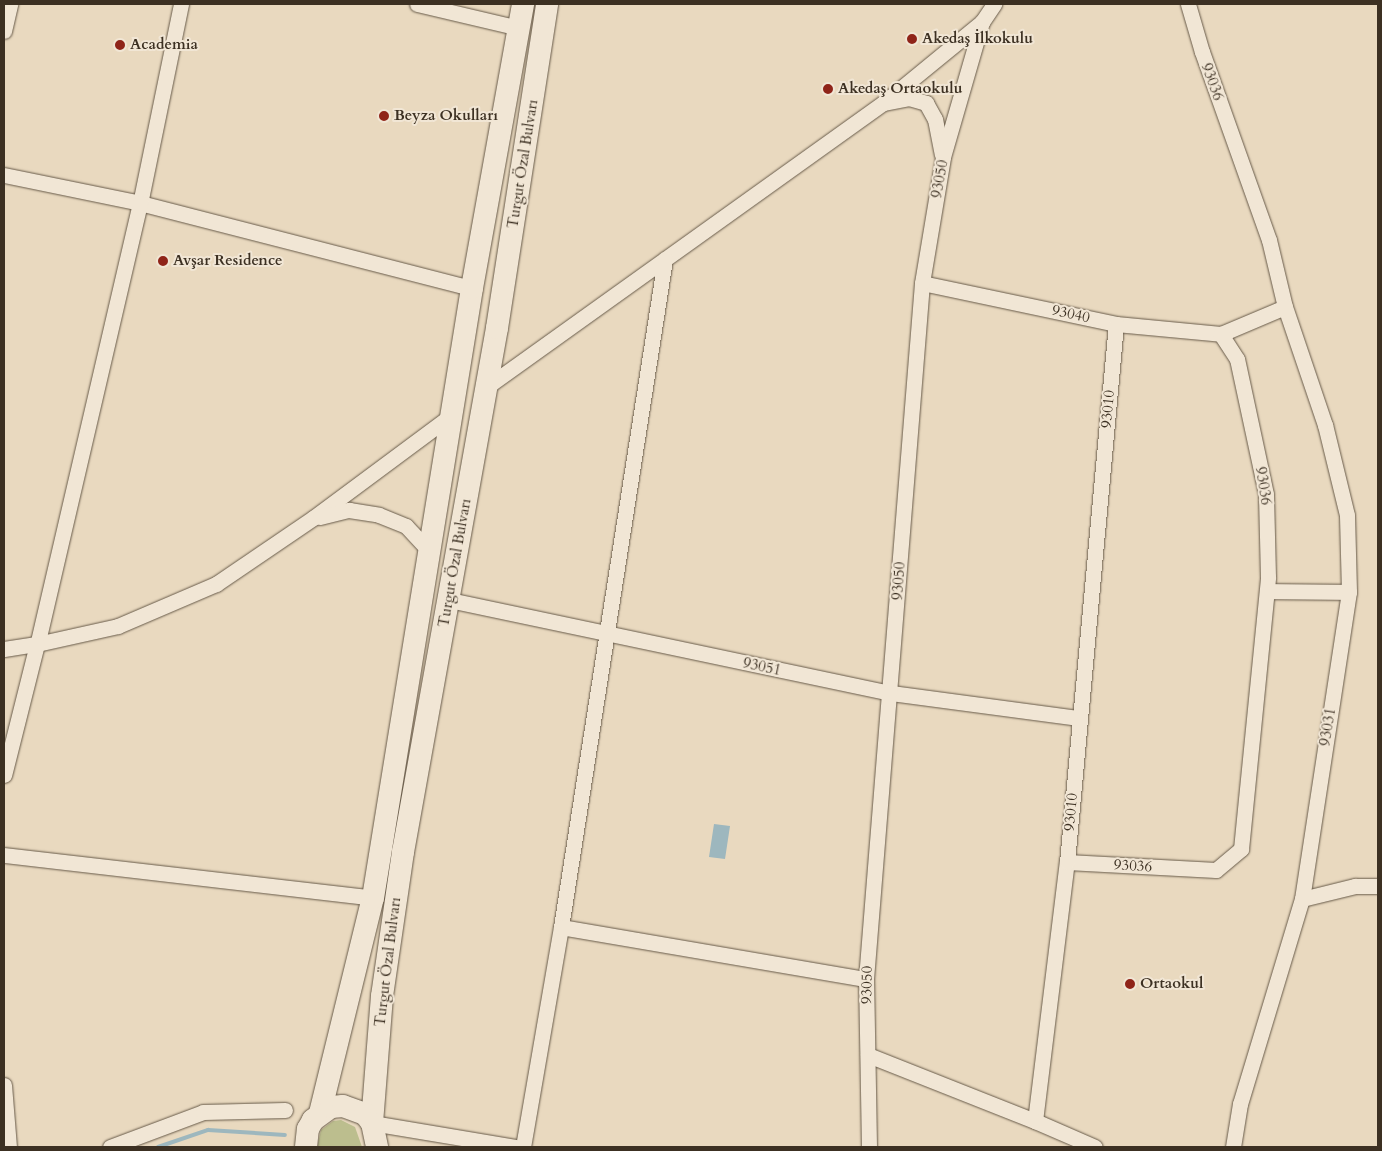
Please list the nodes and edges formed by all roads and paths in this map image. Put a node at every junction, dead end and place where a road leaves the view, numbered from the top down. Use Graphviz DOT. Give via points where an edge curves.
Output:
graph roads {
  1 [pos="10,4"];
  2 [pos="181,4"];
  3 [pos="417,4"];
  4 [pos="523,4"];
  5 [pos="548,4"];
  6 [pos="994,4"];
  7 [pos="1188,4"];
  8 [pos="982,22"];
  9 [pos="519,28"];
  10 [pos="4,31"];
  11 [pos="883,103"];
  12 [pos="943,158"];
  13 [pos="4,175"];
  14 [pos="140,203"];
  15 [pos="666,259"];
  16 [pos="922,283"];
  17 [pos="472,288"];
  18 [pos="1284,307"];
  19 [pos="1116,324"];
  20 [pos="1221,334"];
  21 [pos="485,388"];
  22 [pos="453,414"];
  23 [pos="313,518"];
  24 [pos="430,552"];
  25 [pos="1267,591"];
  26 [pos="1349,592"];
  27 [pos="449,600"];
  28 [pos="607,634"];
  29 [pos="37,644"];
  30 [pos="4,649"];
  31 [pos="891,693"];
  32 [pos="1079,718"];
  33 [pos="4,775"];
  34 [pos="4,855"];
  35 [pos="1067,862"];
  36 [pos="1378,886"];
  37 [pos="373,898"];
  38 [pos="1302,899"];
  39 [pos="561,927"];
  40 [pos="866,979"];
  41 [pos="868,1055"];
  42 [pos="4,1085"];
  43 [pos="285,1110"];
  44 [pos="320,1112"];
  45 [pos="1035,1121"];
  46 [pos="372,1123"];
  47 [pos="9,1147"];
  48 [pos="110,1147"];
  49 [pos="306,1147"];
  50 [pos="377,1147"];
  51 [pos="516,1147"];
  52 [pos="523,1147"];
  53 [pos="869,1147"];
  54 [pos="1095,1147"];
  55 [pos="1233,1147"];
  1 -- 10 [label="street"];
  2 -- 14 [label="street"];
  3 -- 9 [label="street"];
  4 -- 9 [label="main road, Turgut Özal Bulvarı"];
  5 -- 21 [label="main road, Turgut Özal Bulvarı"];
  6 -- 8 [label="street"];
  7 -- 18 [label="street, 93036" via="1269,240"];
  8 -- 11 [label="street"];
  8 -- 12 [label="street, 93050"];
  9 -- 17 [label="main road, Turgut Özal Bulvarı"];
  11 -- 12 [label="street" via="909,98 926,103 935,119"];
  11 -- 15 [label="street"];
  12 -- 16 [label="street, 93050"];
  13 -- 14 [label="street"];
  14 -- 17 [label="street"];
  14 -- 29 [label="street"];
  15 -- 21 [label="street"];
  15 -- 28 [label="street"];
  16 -- 19 [label="street, 93040"];
  16 -- 31 [label="street, 93050"];
  17 -- 22 [label="main road, Turgut Özal Bulvarı"];
  18 -- 20 [label="street"];
  18 -- 26 [label="street, 93031" via="1325,425 1347,515"];
  19 -- 20 [label="street, 93040"];
  19 -- 32 [label="street, 93010"];
  20 -- 25 [label="street, 93036" via="1236,360 1266,494"];
  21 -- 27 [label="main road, Turgut Özal Bulvarı"];
  22 -- 23 [label="street"];
  22 -- 24 [label="main road, Turgut Özal Bulvarı"];
  23 -- 24 [label="street" via="349,510 379,515 406,526"];
  23 -- 29 [label="street" via="216,584 118,626"];
  24 -- 37 [label="main road, Turgut Özal Bulvarı"];
  25 -- 26 [label="street"];
  25 -- 35 [label="street, 93036" via="1241,849 1216,870"];
  26 -- 38 [label="street, 93031"];
  27 -- 28 [label="street, 93051"];
  27 -- 46 [label="main road, Turgut Özal Bulvarı" via="403,852 382,996"];
  28 -- 31 [label="street, 93051"];
  28 -- 39 [label="street"];
  29 -- 30 [label="street"];
  29 -- 33 [label="street"];
  31 -- 32 [label="street, 93051"];
  31 -- 40 [label="street, 93050"];
  32 -- 35 [label="street, 93010"];
  34 -- 37 [label="street"];
  35 -- 45 [label="street, 93010"];
  36 -- 38 [label="street" via="1355,886"];
  37 -- 44 [label="main road, Turgut Özal Bulvarı"];
  38 -- 55 [label="street, 93031" via="1240,1104"];
  39 -- 40 [label="street"];
  39 -- 52 [label="street"];
  40 -- 41 [label="street, 93050"];
  41 -- 45 [label="street"];
  41 -- 53 [label="street, 93050"];
  42 -- 47 [label="street"];
  43 -- 48 [label="street" via="203,1112"];
  44 -- 46 [label="main road" via="331,1107 354,1108"];
  44 -- 49 [label="main road, Turgut Özal Bulvarı" via="308,1129"];
  45 -- 54 [label="street"];
  46 -- 50 [label="main road, Turgut Özal Bulvarı"];
  46 -- 51 [label="street"];
}
